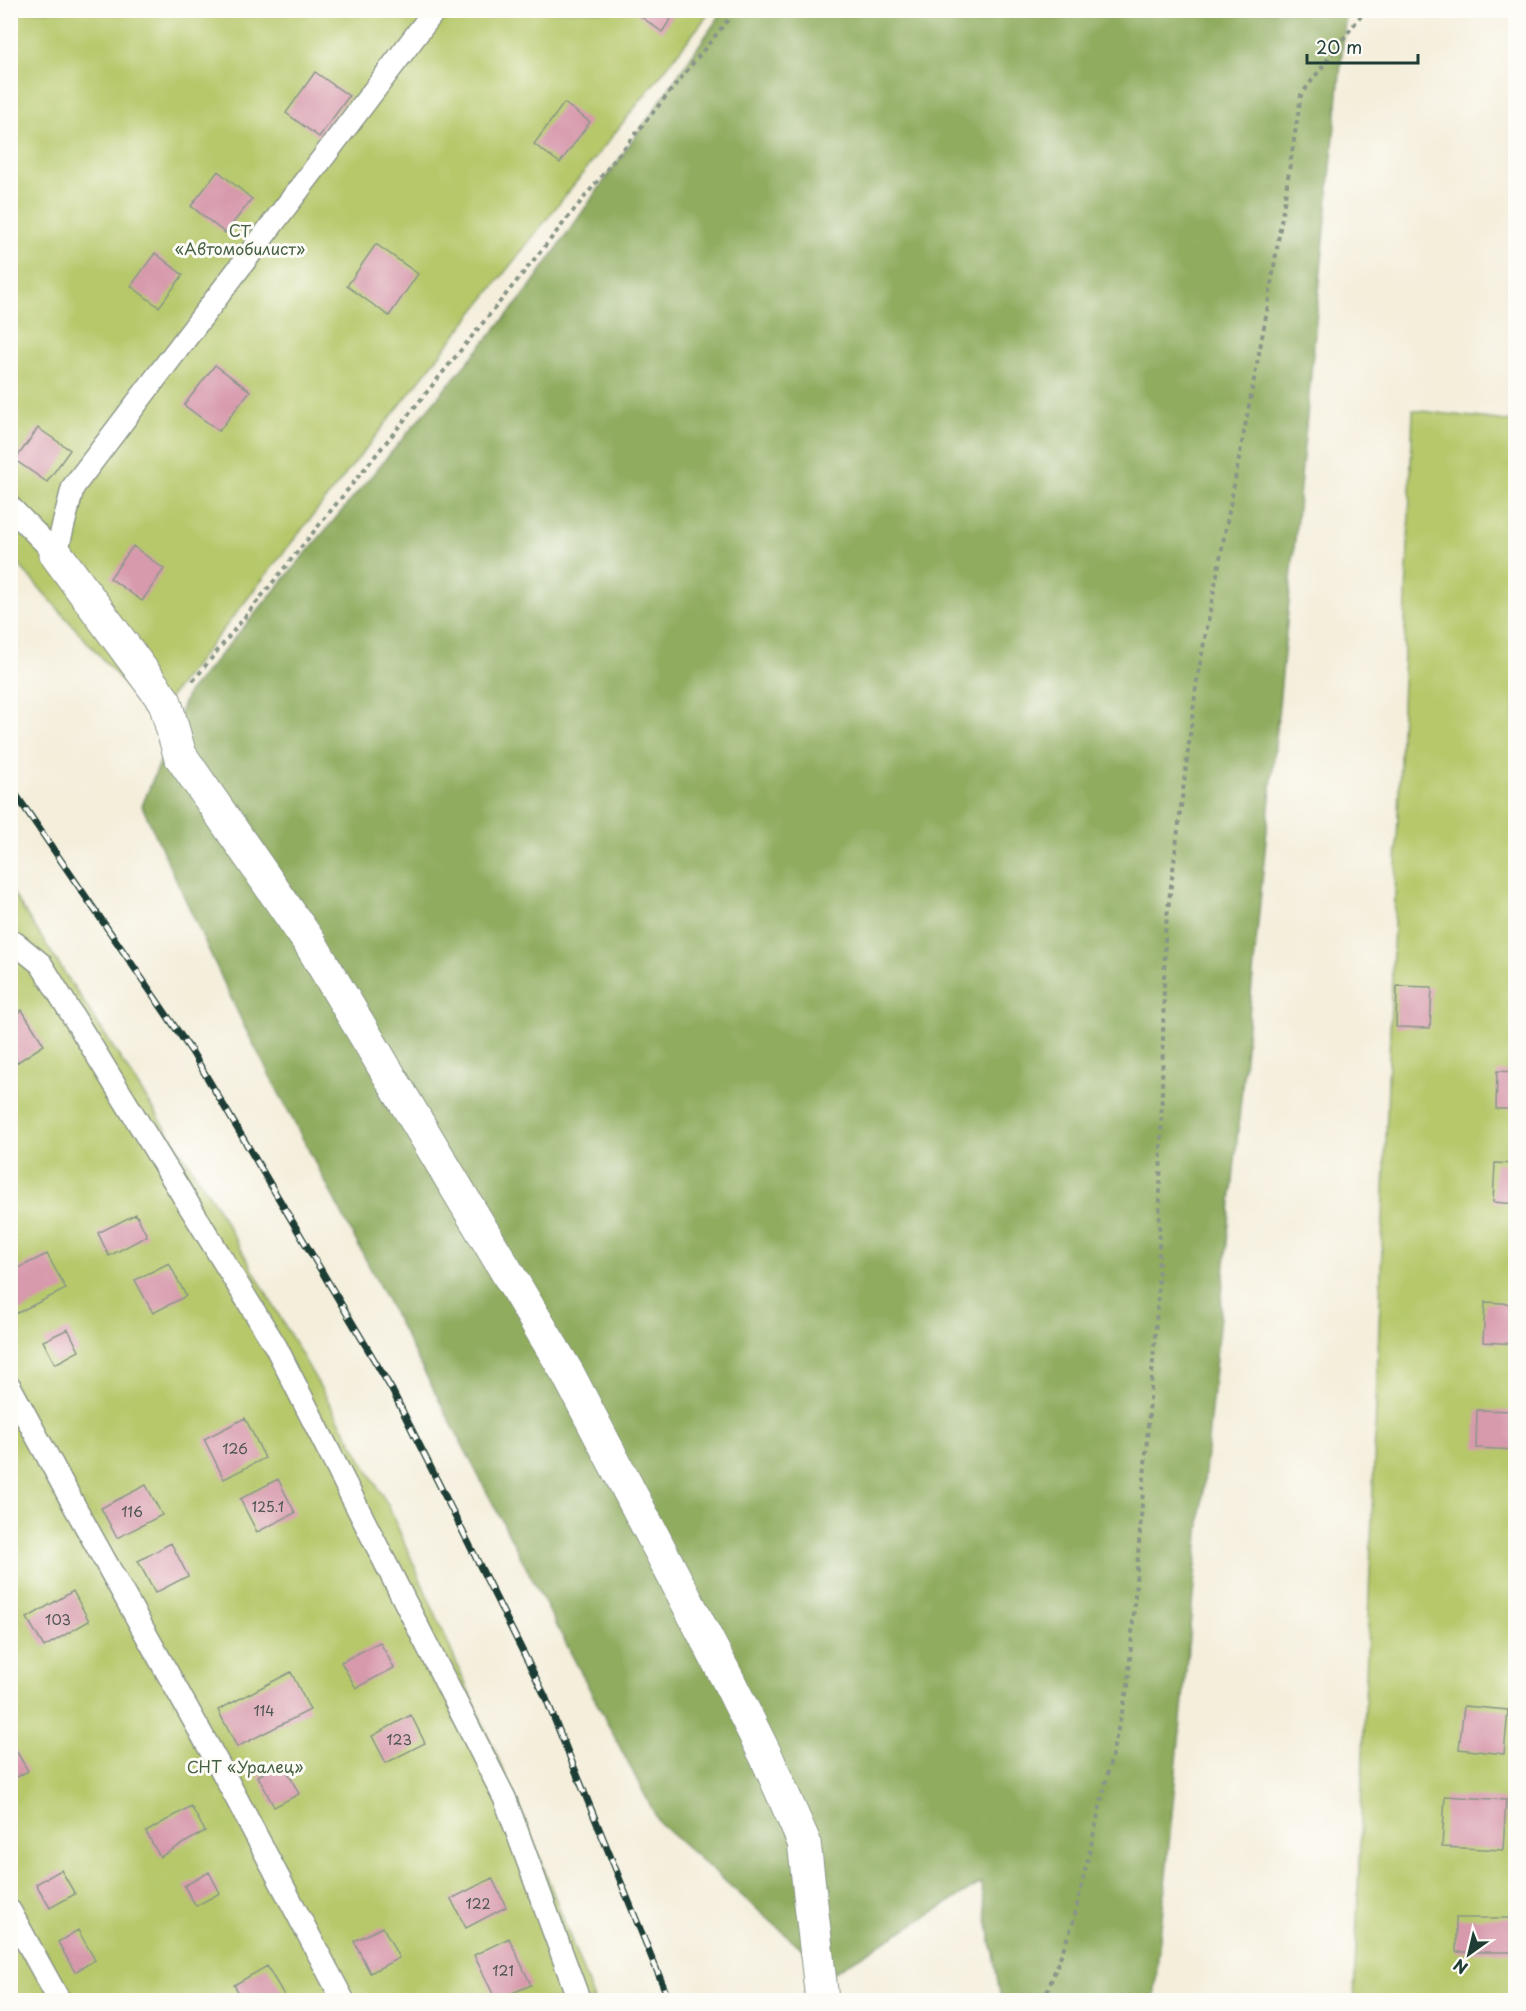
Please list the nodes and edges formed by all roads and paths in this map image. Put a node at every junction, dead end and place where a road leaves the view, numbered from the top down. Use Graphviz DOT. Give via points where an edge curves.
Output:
graph roads {
  1 [pos="435,10"];
  2 [pos="736,10"];
  3 [pos="1365,10"];
  4 [pos="10,507"];
  5 [pos="56,554"];
  6 [pos="167,712"];
  7 [pos="10,944"];
  8 [pos="10,1387"];
  9 [pos="10,1911"];
  10 [pos="59,2001"];
  11 [pos="343,2001"];
  12 [pos="579,2001"];
  13 [pos="822,2001"];
  14 [pos="1044,2001"];
  1 -- 5 [label="lane" via="73,487"];
  2 -- 6 [label="path"];
  3 -- 14 [label="path" via="1301,95 1268,311 1197,680 1165,933 1158,1296 1128,1686 1073,1923"];
  4 -- 5 [label="lane"];
  5 -- 6 [label="street" via="165,702"];
  6 -- 13 [label="street" via="180,755 310,943 568,1374 727,1678 804,1842"];
  7 -- 12 [label="lane" via="15,943 41,964 276,1347 505,1799"];
  8 -- 11 [label="lane" via="221,1768"];
  9 -- 10 [label="lane"];
}
